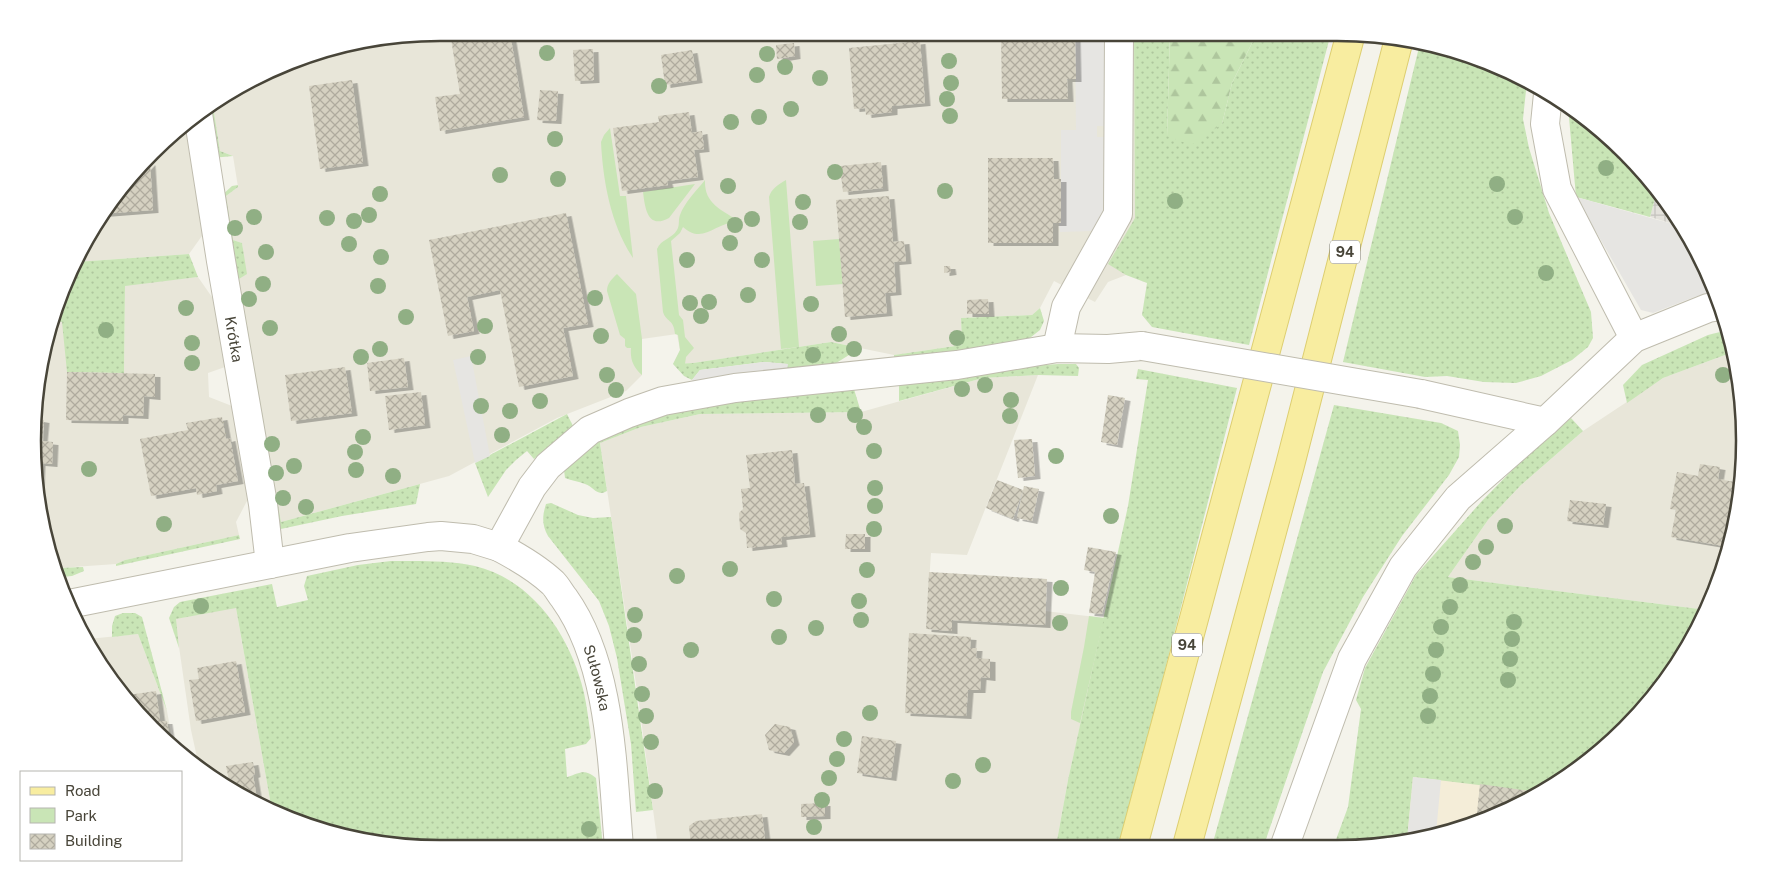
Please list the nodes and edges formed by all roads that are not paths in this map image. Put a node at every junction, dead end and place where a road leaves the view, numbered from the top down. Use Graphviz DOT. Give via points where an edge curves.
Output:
graph roads {
  1 [pos="1118,41"];
  2 [pos="1349,41"];
  3 [pos="1397,46"];
  4 [pos="1547,102"];
  5 [pos="199,122"];
  6 [pos="1713,307"];
  7 [pos="1634,338"];
  8 [pos="1056,348"];
  9 [pos="1545,422"];
  10 [pos="499,547"];
  11 [pos="270,564"];
  12 [pos="76,603"];
  13 [pos="618,840"];
  14 [pos="1135,840"];
  15 [pos="1189,840"];
  16 [pos="1287,840"];
  1 -- 8 [label="street" via="1118,214 1066,307"];
  2 -- 14 [label="main road, 94"];
  3 -- 15 [label="main road, 94"];
  4 -- 7 [label="street" via="1545,124 1557,189"];
  5 -- 11 [label="street, Krótka" via="263,504"];
  6 -- 7 [label="street"];
  7 -- 9 [label="street"];
  8 -- 9 [label="street, bridge" via="1142,346 1421,394"];
  8 -- 10 [label="street" via="957,365 735,388 664,401 629,413 590,430 548,466 532,487"];
  9 -- 16 [label="street" via="1458,498 1403,567 1352,659"];
  10 -- 11 [label="street, Sułowska" via="473,539 441,536 350,548"];
  10 -- 13 [label="street, Sułowska" via="553,583 589,643 602,685"];
  11 -- 12 [label="street, Sułowska"];
}
